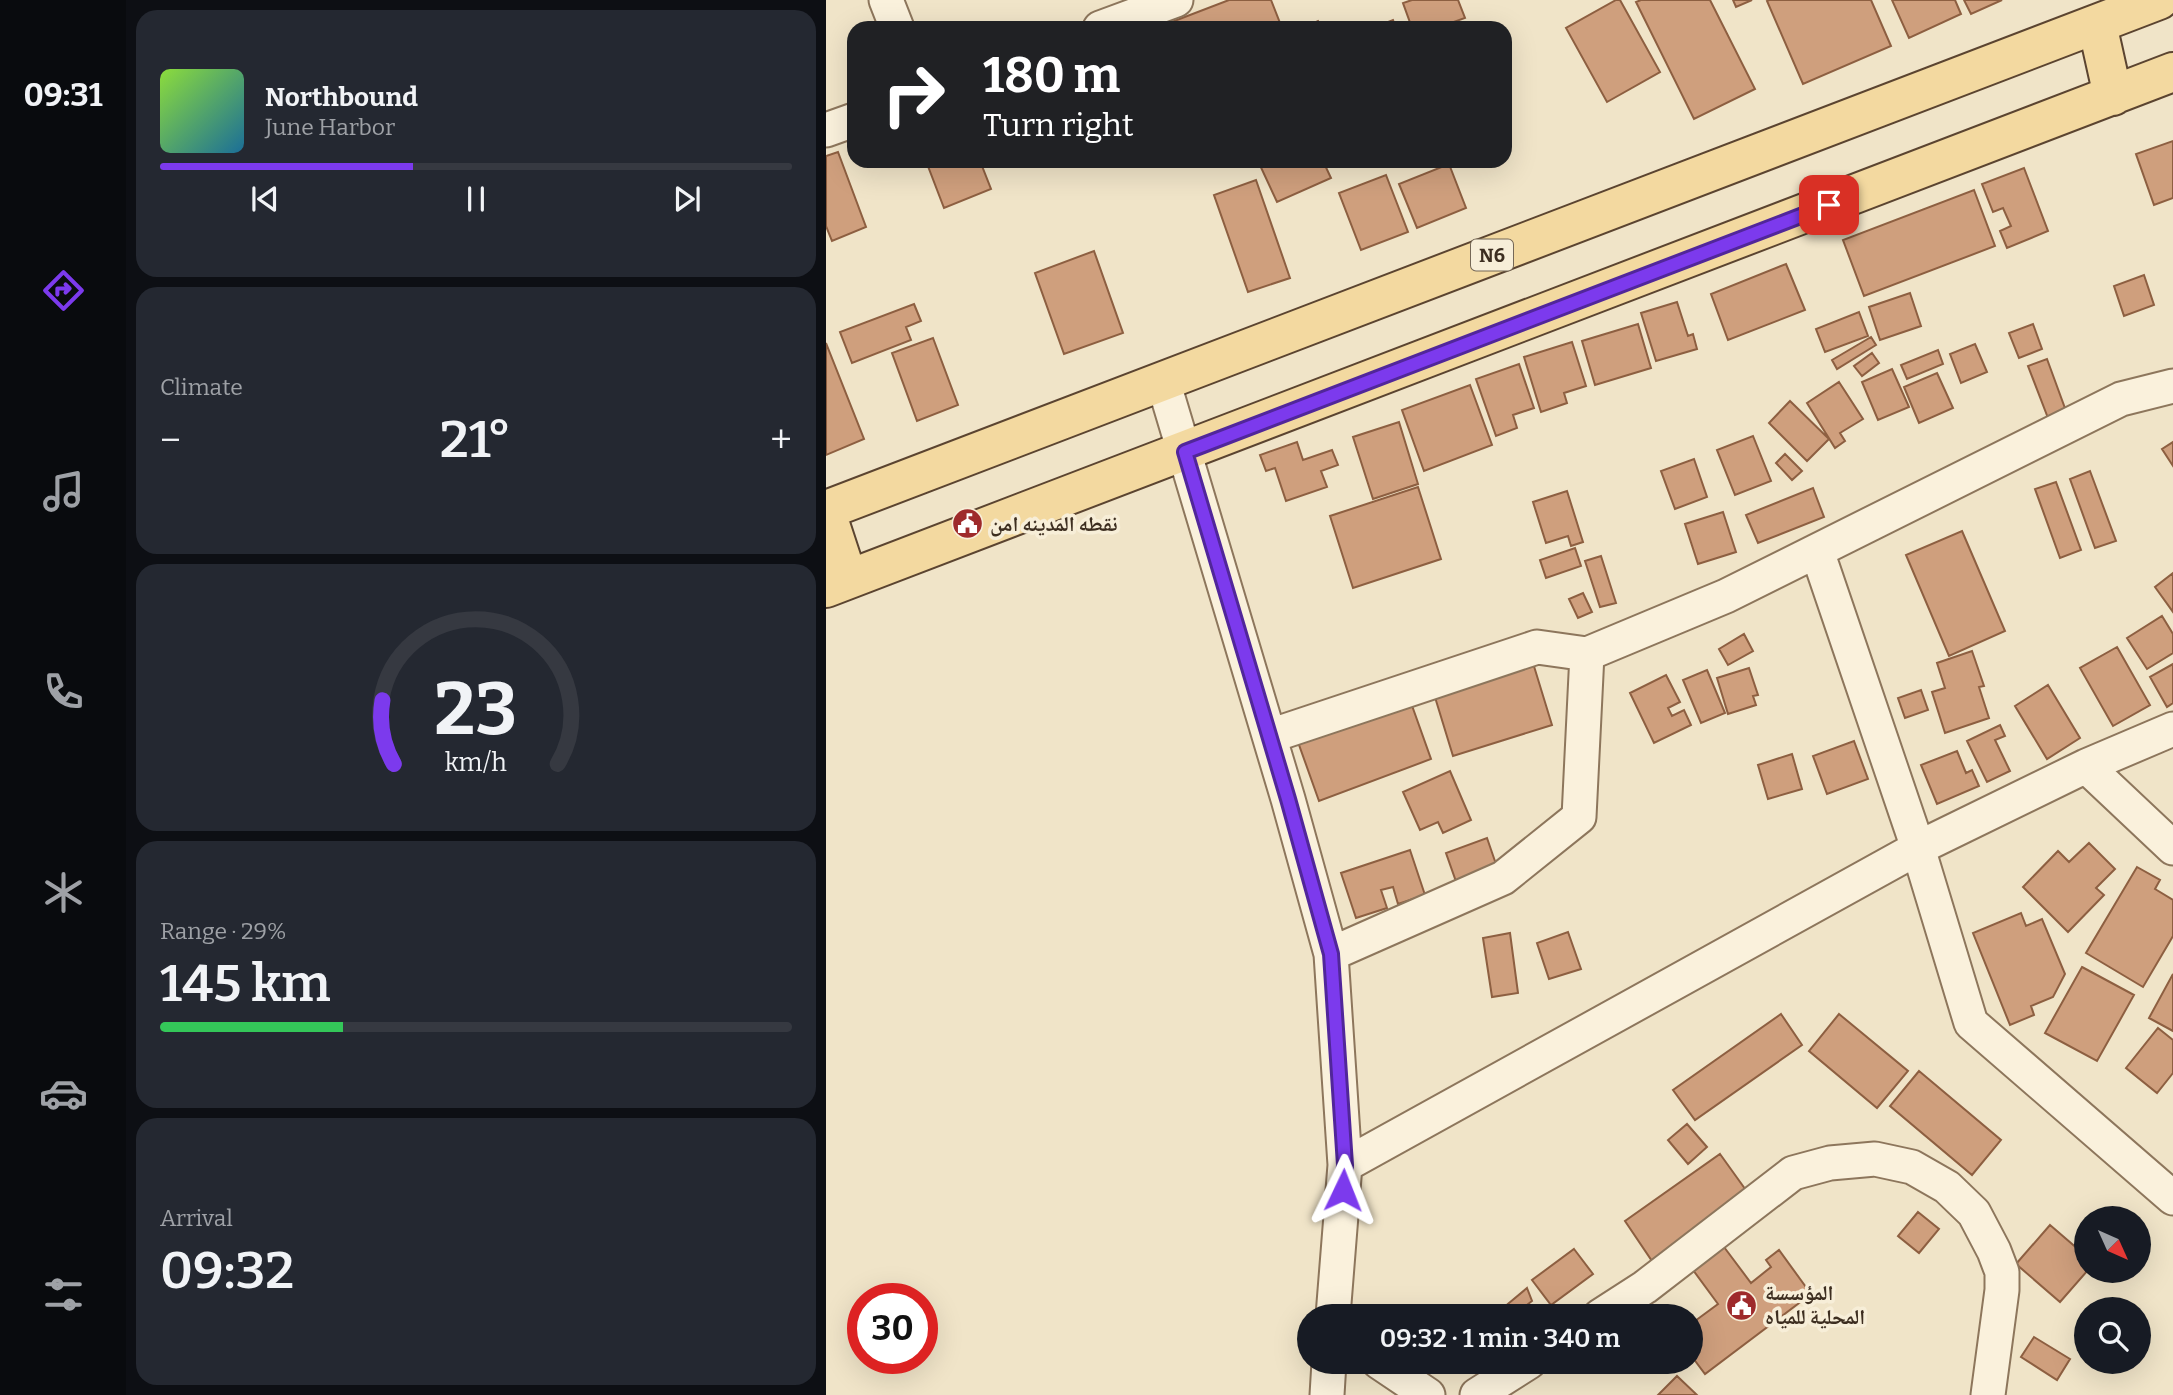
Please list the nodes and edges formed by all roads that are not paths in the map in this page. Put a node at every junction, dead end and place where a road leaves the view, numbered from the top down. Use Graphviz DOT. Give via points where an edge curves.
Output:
graph roads {
  1 [pos="886,0"];
  2 [pos="1175,0"];
  3 [pos="2159,0"];
  4 [pos="894,21"];
  5 [pos="1119,21"];
  6 [pos="2097,24"];
  7 [pos="2173,72"];
  8 [pos="2113,96"];
  9 [pos="847,122"];
  10 [pos="826,130"];
  11 [pos="1163,381"];
  12 [pos="2173,386"];
  13 [pos="1185,452"];
  14 [pos="826,511"];
  15 [pos="1817,551"];
  16 [pos="837,584"];
  17 [pos="1587,654"];
  18 [pos="2173,729"];
  19 [pos="1269,736"];
  20 [pos="2086,766"];
  21 [pos="1918,848"];
  22 [pos="2173,848"];
  23 [pos="1331,954"];
  24 [pos="1345,1165"];
  25 [pos="2173,1198"];
  26 [pos="1334,1304"];
  27 [pos="1619,1304"];
  28 [pos="1328,1374"];
  29 [pos="1397,1374"];
  30 [pos="1510,1374"];
  31 [pos="1327,1395"];
  32 [pos="1428,1395"];
  33 [pos="1477,1395"];
  34 [pos="1988,1395"];
  1 -- 4 [label="street"];
  2 -- 5 [label="street"];
  3 -- 6 [label="main road, N6"];
  6 -- 8 [label="main road"];
  6 -- 11 [label="main road, N6"];
  7 -- 8 [label="main road"];
  8 -- 13 [label="main road"];
  9 -- 10 [label="street"];
  11 -- 13 [label="street"];
  11 -- 14 [label="main road, N6"];
  12 -- 15 [label="street" via="2121,399"];
  13 -- 16 [label="main road"];
  13 -- 19 [label="street"];
  14 -- 16 [label="main road"];
  15 -- 17 [label="street" via="1726,596"];
  15 -- 21 [label="street"];
  17 -- 19 [label="street" via="1537,647"];
  17 -- 23 [label="street" via="1579,817 1503,878"];
  18 -- 20 [label="street"];
  19 -- 23 [label="street"];
  20 -- 21 [label="street"];
  20 -- 22 [label="street"];
  21 -- 24 [label="street"];
  21 -- 25 [label="street" via="1971,1023"];
  23 -- 24 [label="street"];
  24 -- 26 [label="street"];
  27 -- 34 [label="street" via="1793,1174 1830,1163 1875,1159 1912,1167 1947,1187 1973,1213 2002,1272"];
  28 -- 31 [label="street"];
  29 -- 32 [label="street"];
  30 -- 33 [label="street"];
}
